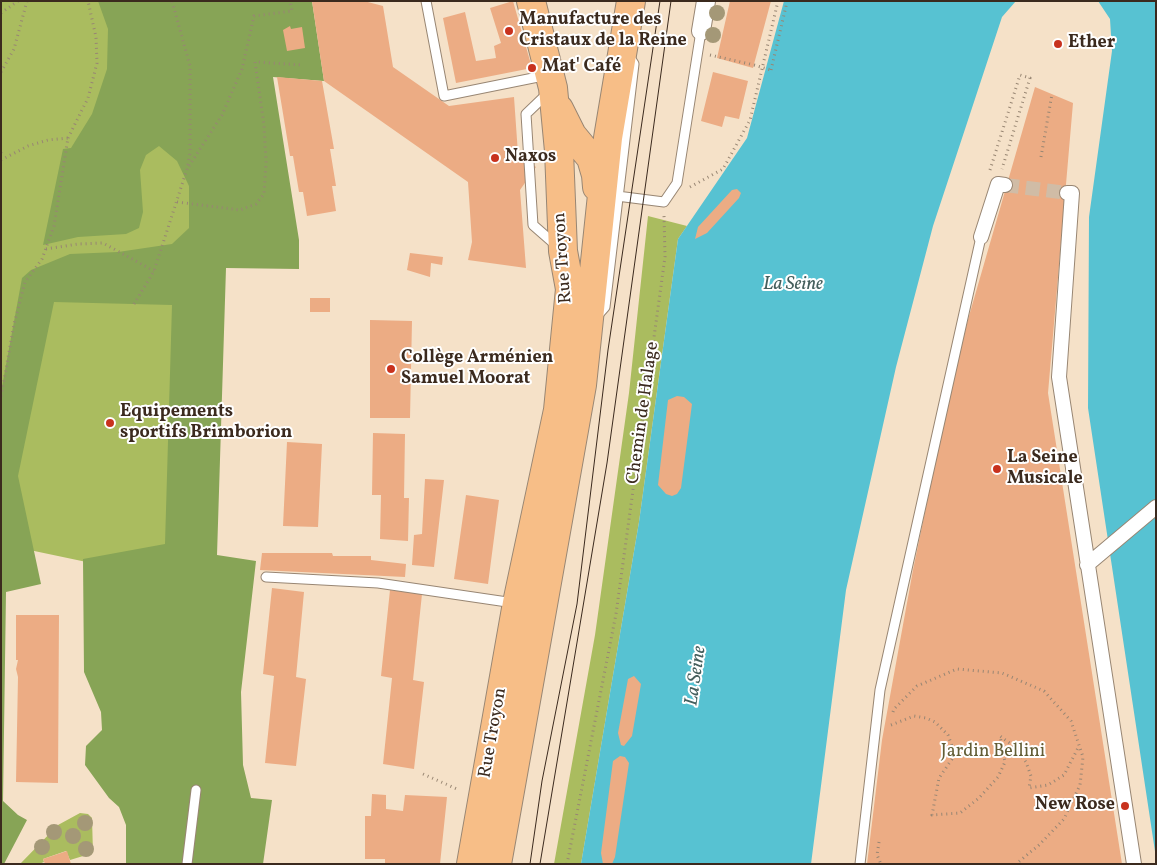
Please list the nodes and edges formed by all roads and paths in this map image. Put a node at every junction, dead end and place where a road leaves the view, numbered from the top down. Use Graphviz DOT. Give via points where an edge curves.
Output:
graph roads {
  1 [pos="18,1"];
  2 [pos="27,1"];
  3 [pos="88,1"];
  4 [pos="172,1"];
  5 [pos="290,1"];
  6 [pos="426,1"];
  7 [pos="531,1"];
  8 [pos="631,1"];
  9 [pos="706,1"];
  10 [pos="778,1"];
  11 [pos="787,2"];
  12 [pos="1,13"];
  13 [pos="701,31"];
  14 [pos="624,48"];
  15 [pos="717,56"];
  16 [pos="303,65"];
  17 [pos="1,72"];
  18 [pos="552,81"];
  19 [pos="1052,94"];
  20 [pos="572,135"];
  21 [pos="68,138"];
  22 [pos="608,138"];
  23 [pos="1,153"];
  24 [pos="5,156"];
  25 [pos="1041,157"];
  26 [pos="1,160"];
  27 [pos="187,169"];
  28 [pos="997,182"];
  29 [pos="1066,193"];
  30 [pos="617,196"];
  31 [pos="177,202"];
  32 [pos="664,202"];
  33 [pos="599,218"];
  34 [pos="981,236"];
  35 [pos="46,249"];
  36 [pos="154,271"];
  37 [pos="134,304"];
  38 [pos="587,328"];
  39 [pos="1,397"];
  40 [pos="1156,507"];
  41 [pos="1088,565"];
  42 [pos="266,577"];
  43 [pos="530,606"];
  44 [pos="891,725"];
  45 [pos="890,734"];
  46 [pos="1079,746"];
  47 [pos="423,774"];
  48 [pos="457,789"];
  49 [pos="196,790"];
  50 [pos="879,836"];
  51 [pos="187,864"];
  52 [pos="471,864"];
  53 [pos="497,864"];
  54 [pos="567,864"];
  55 [pos="860,864"];
  56 [pos="881,864"];
  57 [pos="1016,864"];
  58 [pos="1134,864"];
  1 -- 12 [label="path"];
  2 -- 17 [label="path" via="14,49"];
  3 -- 21 [label="path" via="98,63 88,98"];
  4 -- 27 [label="path" via="190,66 190,153"];
  5 -- 27 [label="path" via="292,11 254,16 242,69 222,115"];
  6 -- 18 [label="lane" via="444,96"];
  7 -- 18 [label="main road, Rue Troyon"];
  8 -- 14 [label="main road, Rue Troyon"];
  9 -- 13 [label="street"];
  10 -- 32 [label="path" via="750,120 723,168"];
  11 -- 15 [label="path, bridge" via="771,70"];
  13 -- 32 [label="lane" via="678,183"];
  14 -- 22 [label="main road, Rue Troyon"];
  14 -- 30 [label="lane" via="634,64"];
  16 -- 31 [label="path" via="255,62 266,162 264,194 256,204 240,210"];
  18 -- 20 [label="main road" via="562,118"];
  18 -- 43 [label="main road, Rue Troyon" via="563,251 570,289 558,410"];
  19 -- 25 [label="path"];
  20 -- 22 [label="main road" via="583,144 599,146"];
  20 -- 33 [label="main road" via="591,158 596,175"];
  21 -- 24 [label="path" via="48,140"];
  21 -- 35 [label="path" via="54,226"];
  22 -- 33 [label="main road, Rue Troyon"];
  23 -- 24 [label="path"];
  24 -- 26 [label="path"];
  27 -- 31 [label="path"];
  28 -- 28 [label="path" via="1030,78 1020,75"];
  28 -- 34 [label="street"];
  29 -- 41 [label="street" via="1072,193 1059,377"];
  30 -- 32 [label="lane"];
  30 -- 38 [label="lane" via="605,307"];
  31 -- 36 [label="path"];
  32 -- 54 [label="path, Chemin de Halage" via="665,258 616,614"];
  33 -- 38 [label="main road, Rue Troyon"];
  34 -- 55 [label="lane" via="880,690"];
  35 -- 36 [label="path" via="103,244"];
  35 -- 39 [label="path" via="25,282"];
  36 -- 37 [label="path"];
  38 -- 43 [label="main road, Rue Troyon" via="582,385"];
  40 -- 41 [label="street"];
  41 -- 58 [label="street"];
  42 -- 43 [label="lane" via="378,583"];
  43 -- 52 [label="main road, Rue Troyon"];
  43 -- 53 [label="main road, Rue Troyon" via="514,761"];
  44 -- 45 [label="path"];
  44 -- 46 [label="path" via="894,708 917,686 957,669 1002,673 1044,691 1071,721"];
  44 -- 46 [label="path" via="914,716 926,718 948,735 953,749 952,759 939,778 932,815 960,813 980,798 998,777 1005,762 1000,736 1015,747 1026,762 1031,776 1030,788 1048,785 1064,775"];
  46 -- 57 [label="path" via="1083,757 1080,785 1064,819"];
  47 -- 48 [label="path"];
  49 -- 51 [label="lane"];
  50 -- 56 [label="path"];
}
